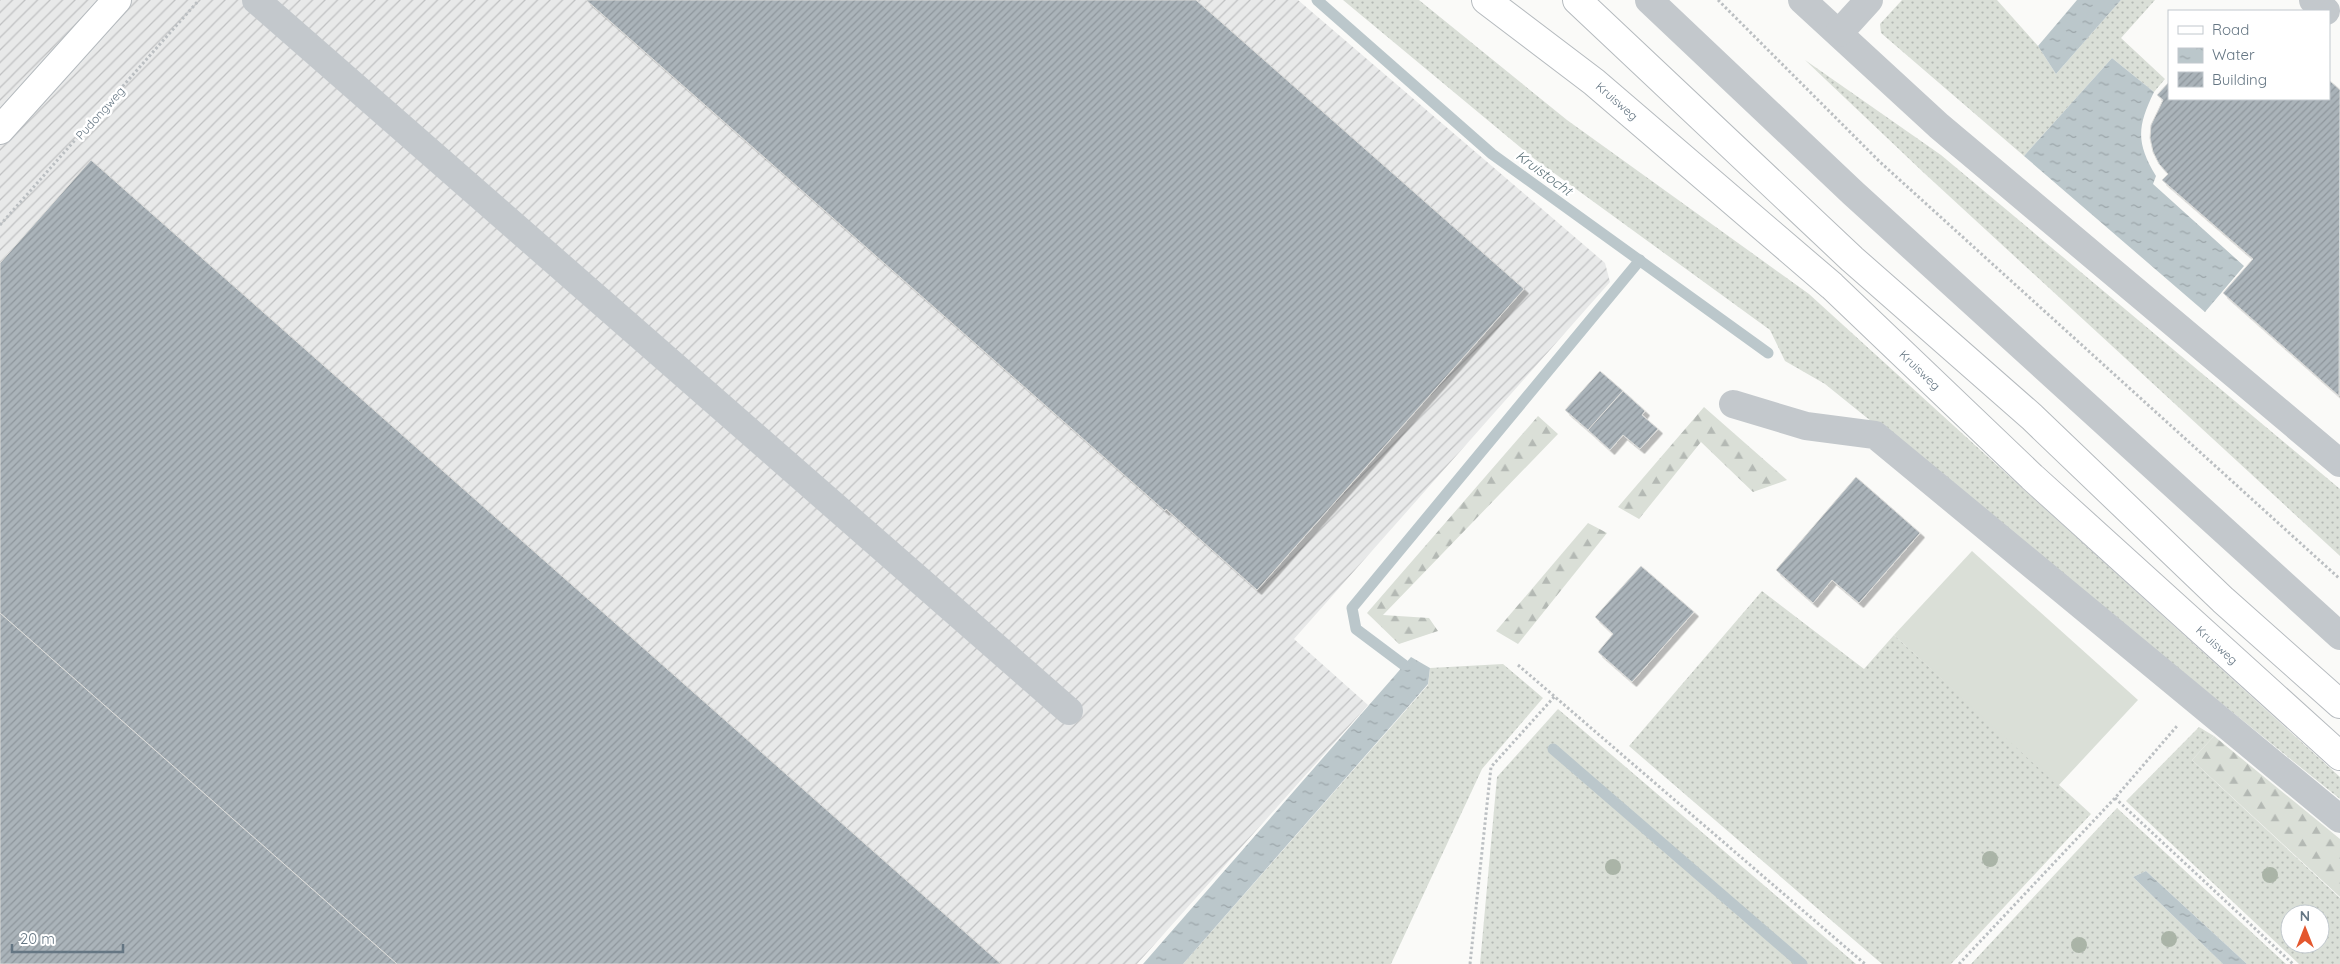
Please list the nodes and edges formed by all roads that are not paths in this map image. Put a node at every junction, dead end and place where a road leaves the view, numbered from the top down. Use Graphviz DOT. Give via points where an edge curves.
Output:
graph roads {
  1 [pos="117,0"];
  2 [pos="256,0"];
  3 [pos="1486,0"];
  4 [pos="1577,0"];
  5 [pos="1650,0"];
  6 [pos="1802,0"];
  7 [pos="1869,0"];
  8 [pos="2313,0"];
  9 [pos="2325,10"];
  10 [pos="2330,15"];
  11 [pos="2340,24"];
  12 [pos="1839,34"];
  13 [pos="0,130"];
  14 [pos="1733,404"];
  15 [pos="2340,463"];
  16 [pos="2340,636"];
  17 [pos="2340,704"];
  18 [pos="1069,711"];
  19 [pos="2340,756"];
  20 [pos="2340,819"];
  1 -- 13 [label="main road"];
  2 -- 18 [label="street"];
  3 -- 19 [label="main road, Kruisweg" via="1594,82 1832,286 2032,477"];
  4 -- 17 [label="main road" via="1852,259 2032,417 2224,600"];
  5 -- 16 [label="street" via="1853,193"];
  6 -- 12 [label="street"];
  7 -- 12 [label="street"];
  8 -- 9 [label="street"];
  10 -- 11 [label="street"];
  12 -- 15 [label="street" via="1939,126"];
  14 -- 20 [label="street" via="1806,426 1875,435"];
}
